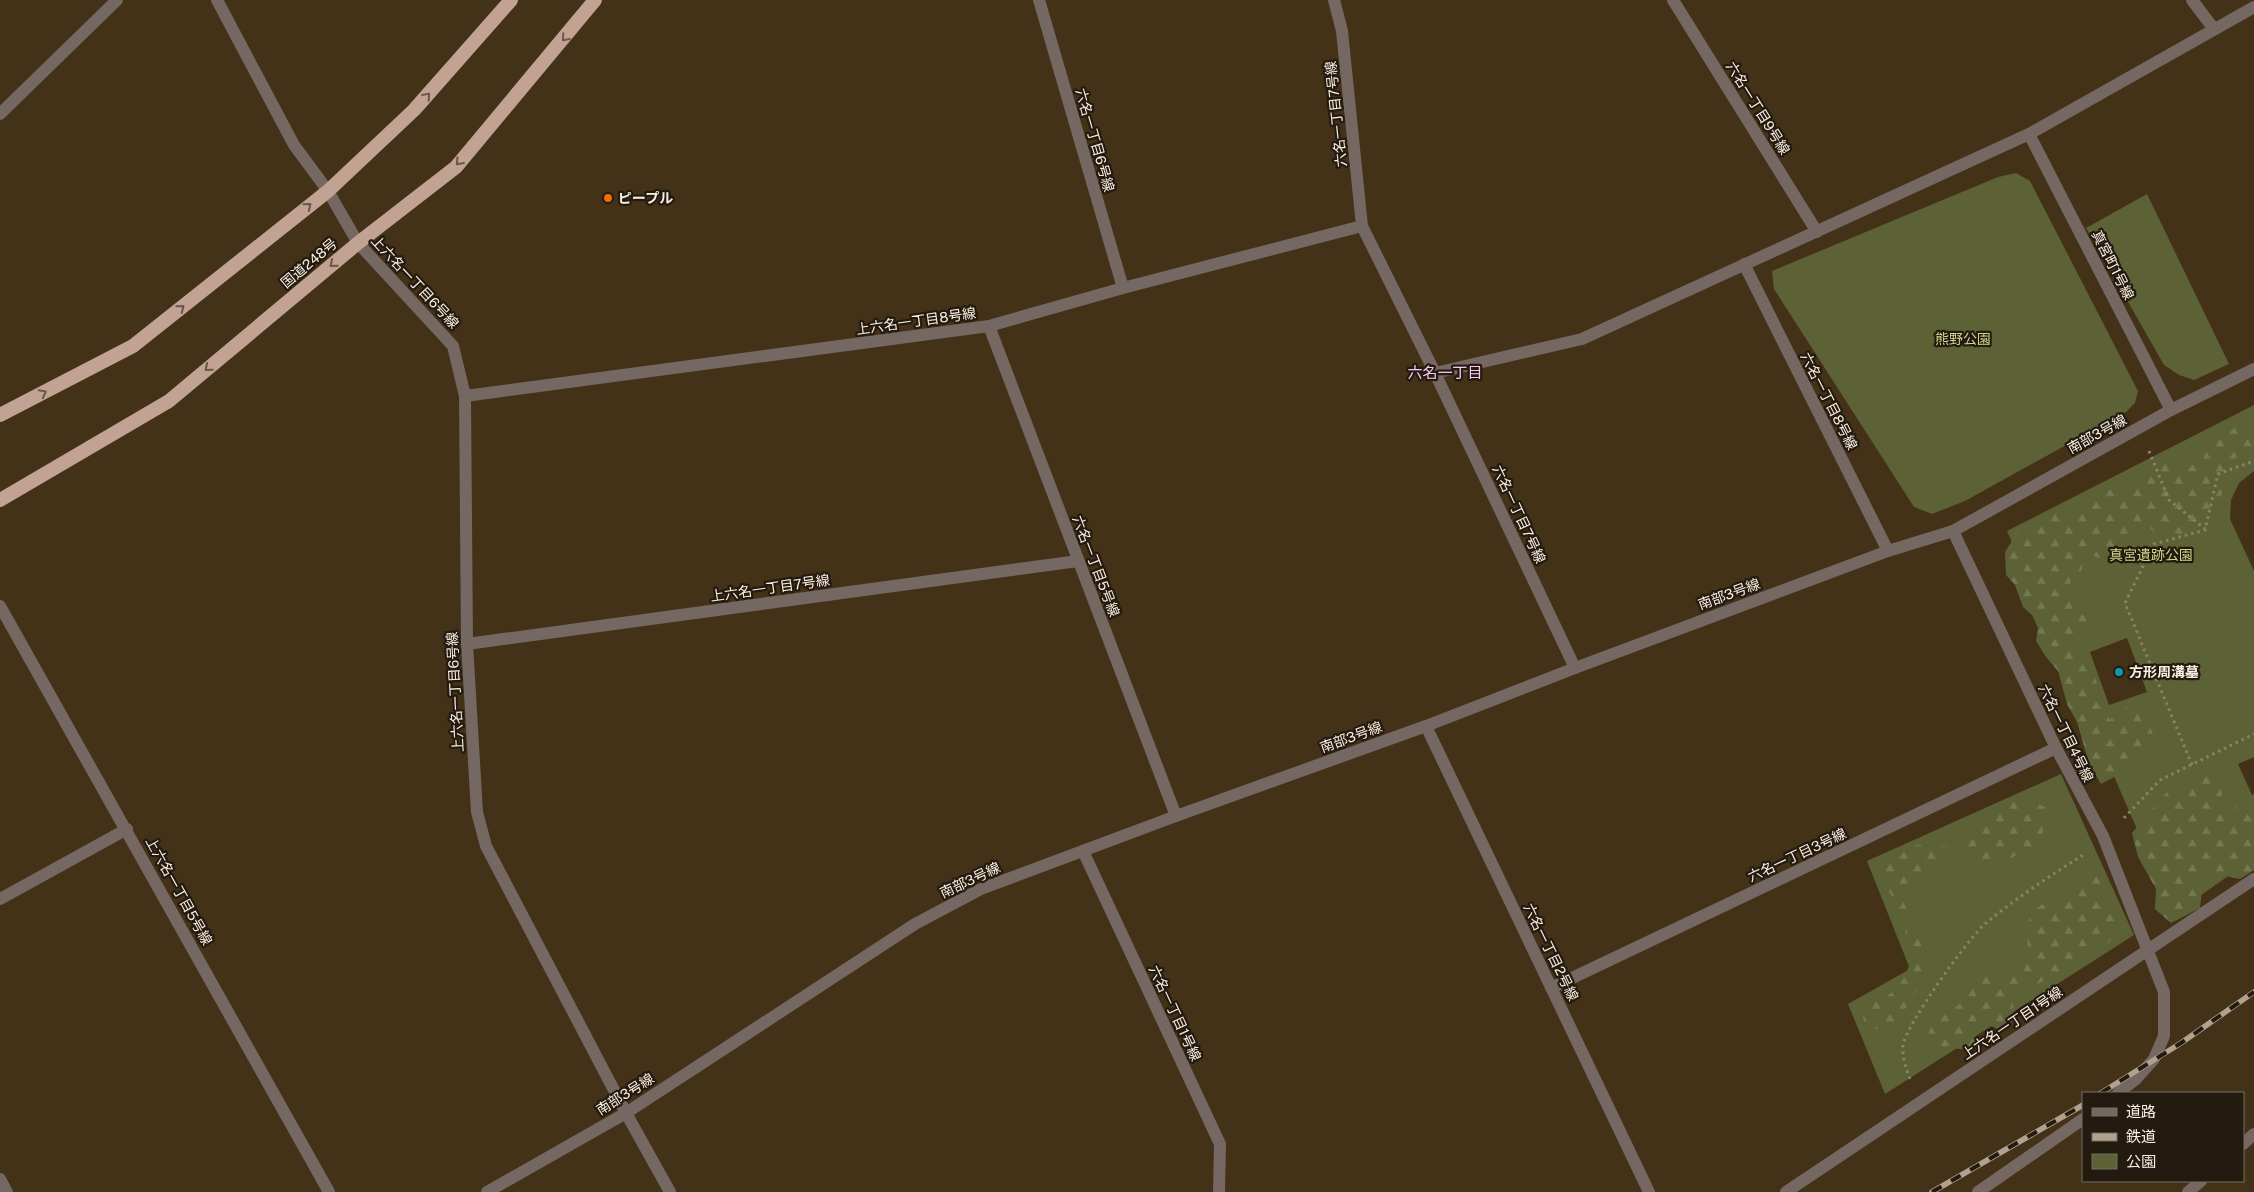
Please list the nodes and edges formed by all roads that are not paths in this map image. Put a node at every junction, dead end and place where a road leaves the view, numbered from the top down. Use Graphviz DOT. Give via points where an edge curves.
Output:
graph roads {
  1 [pos="117,0"];
  2 [pos="217,0"];
  3 [pos="511,0"];
  4 [pos="595,0"];
  5 [pos="1038,0"];
  6 [pos="1334,0"];
  7 [pos="1673,0"];
  8 [pos="2192,0"];
  9 [pos="2254,6"];
  10 [pos="2214,29"];
  11 [pos="0,114"];
  12 [pos="2029,134"];
  13 [pos="328,191"];
  14 [pos="1362,226"];
  15 [pos="1817,232"];
  16 [pos="358,243"];
  17 [pos="1744,264"];
  18 [pos="1123,288"];
  19 [pos="988,326"];
  20 [pos="2254,368"];
  21 [pos="1435,373"];
  22 [pos="465,396"];
  23 [pos="2171,410"];
  24 [pos="0,415"];
  25 [pos="0,500"];
  26 [pos="1953,531"];
  27 [pos="1888,551"];
  28 [pos="1078,561"];
  29 [pos="0,606"];
  30 [pos="467,644"];
  31 [pos="1575,668"];
  32 [pos="1426,726"];
  33 [pos="2056,748"];
  34 [pos="1176,816"];
  35 [pos="127,828"];
  36 [pos="1083,851"];
  37 [pos="2254,879"];
  38 [pos="0,899"];
  39 [pos="2149,950"];
  40 [pos="1551,988"];
  41 [pos="2119,1092"];
  42 [pos="626,1113"];
  43 [pos="2082,1120"];
  44 [pos="2254,1134"];
  45 [pos="2244,1143"];
  46 [pos="0,1179"];
  47 [pos="2200,1182"];
  48 [pos="7,1192"];
  49 [pos="329,1192"];
  50 [pos="487,1192"];
  51 [pos="670,1192"];
  52 [pos="1219,1192"];
  53 [pos="1648,1192"];
  54 [pos="1786,1192"];
  55 [pos="1978,1192"];
  56 [pos="2188,1192"];
  1 -- 11 [label="street"];
  2 -- 13 [label="street, 上六名一丁目6号線" via="294,145"];
  13 -- 3 [label="highway, one-way" via="414,110"];
  4 -- 16 [label="highway, 国道248号, one-way" via="456,167"];
  5 -- 18 [label="street, 六名一丁目6号線"];
  6 -- 14 [label="street, 六名一丁目7号線" via="1342,31"];
  7 -- 15 [label="street, 六名一丁目9号線"];
  8 -- 10 [label="street"];
  9 -- 10 [label="street"];
  10 -- 12 [label="street"];
  12 -- 15 [label="street"];
  12 -- 23 [label="street, 真宮町1号線"];
  13 -- 16 [label="street, 上六名一丁目6号線"];
  24 -- 13 [label="highway, one-way" via="133,346"];
  14 -- 18 [label="street, 上六名一丁目8号線"];
  14 -- 21 [label="street, 六名一丁目7号線"];
  15 -- 17 [label="street"];
  16 -- 22 [label="street, 上六名一丁目6号線" via="453,346"];
  16 -- 25 [label="highway, 国道248号, one-way" via="169,400"];
  17 -- 21 [label="street" via="1582,339"];
  17 -- 27 [label="street, 六名一丁目8号線"];
  18 -- 19 [label="street, 上六名一丁目8号線"];
  19 -- 22 [label="street, 上六名一丁目8号線"];
  19 -- 28 [label="street, 六名一丁目5号線"];
  20 -- 23 [label="street, 南部3号線"];
  21 -- 31 [label="street, 六名一丁目7号線"];
  22 -- 30 [label="street, 上六名一丁目6号線"];
  23 -- 26 [label="street, 南部3号線"];
  26 -- 27 [label="street, 南部3号線"];
  26 -- 33 [label="street, 六名一丁目4号線"];
  27 -- 31 [label="street, 南部3号線"];
  28 -- 30 [label="street, 上六名一丁目7号線"];
  28 -- 34 [label="street, 六名一丁目5号線"];
  29 -- 35 [label="street, 上六名一丁目5号線"];
  30 -- 42 [label="street, 上六名一丁目6号線" via="477,812 486,846"];
  31 -- 32 [label="street, 南部3号線"];
  32 -- 34 [label="street, 南部3号線"];
  32 -- 40 [label="street, 六名一丁目2号線"];
  33 -- 39 [label="street, 六名一丁目4号線" via="2103,836"];
  33 -- 40 [label="street, 六名一丁目3号線"];
  34 -- 36 [label="street, 南部3号線"];
  35 -- 38 [label="street"];
  35 -- 49 [label="street, 上六名一丁目5号線"];
  36 -- 42 [label="street, 南部3号線" via="981,889 915,924"];
  36 -- 52 [label="street, 六名一丁目1号線" via="1220,1144"];
  37 -- 39 [label="street, 上六名一丁目1号線"];
  39 -- 41 [label="street, 六名一丁目4号線" via="2164,992 2164,1036 2154,1059"];
  39 -- 54 [label="street, 上六名一丁目1号線"];
  40 -- 53 [label="street, 六名一丁目2号線"];
  42 -- 50 [label="street, 南部3号線"];
  42 -- 51 [label="street, 上六名一丁目6号線"];
  43 -- 55 [label="street"];
  44 -- 45 [label="street"];
  46 -- 48 [label="street"];
  47 -- 56 [label="street"];
}
